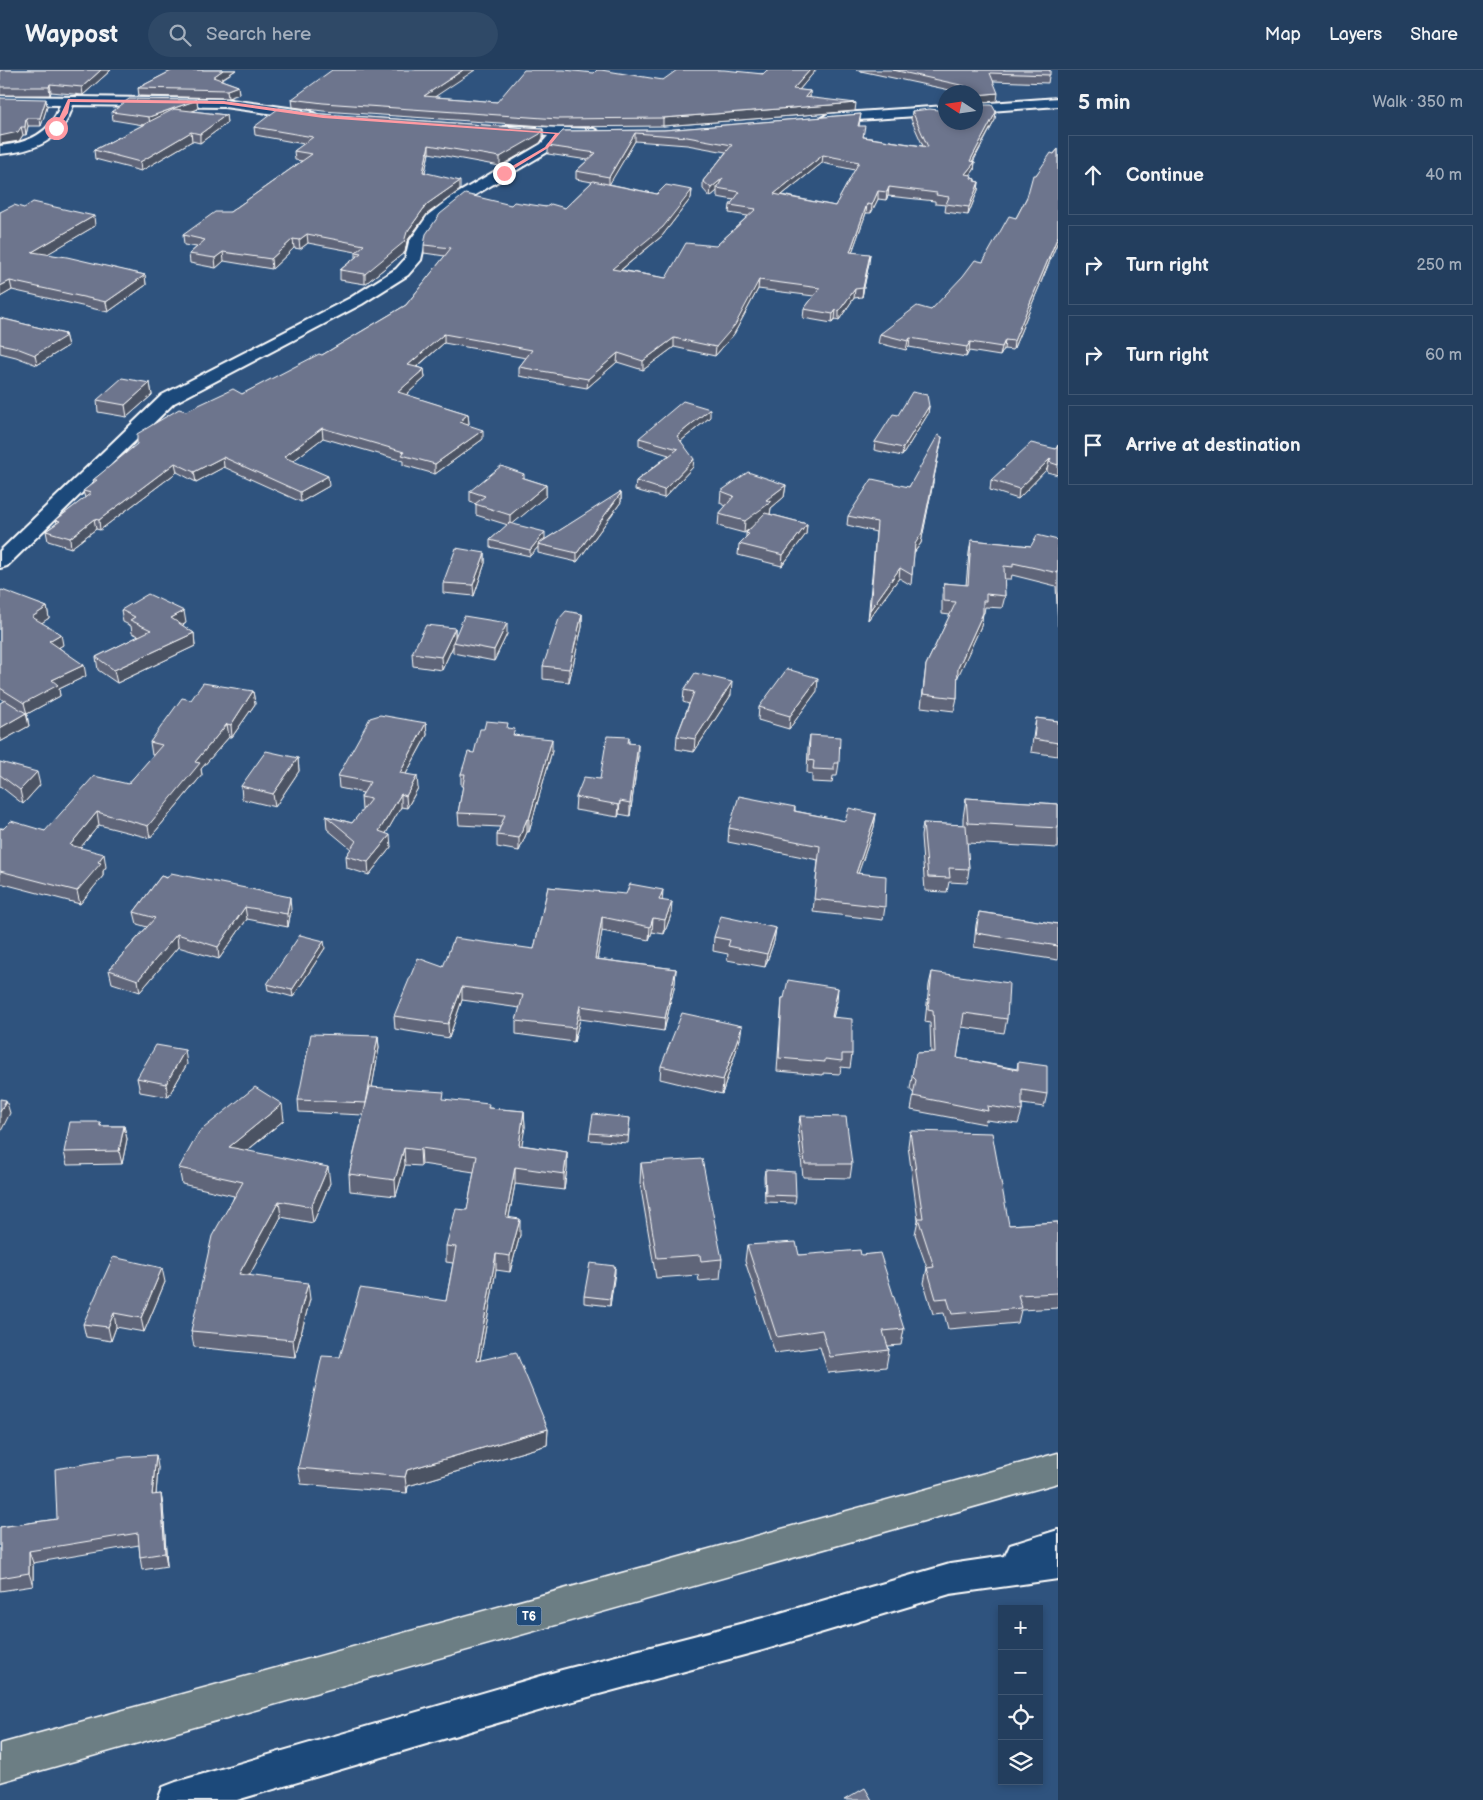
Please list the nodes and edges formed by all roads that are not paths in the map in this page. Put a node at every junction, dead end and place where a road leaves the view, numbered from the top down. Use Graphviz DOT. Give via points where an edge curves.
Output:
graph roads {
  1 [pos="0,100"];
  2 [pos="68,100"];
  3 [pos="1058,102"];
  4 [pos="983,107"];
  5 [pos="938,111"];
  6 [pos="323,117"];
  7 [pos="817,119"];
  8 [pos="499,129"];
  9 [pos="558,133"];
  10 [pos="606,133"];
  11 [pos="0,150"];
  12 [pos="0,562"];
  13 [pos="1058,1468"];
  14 [pos="1058,1545"];
  15 [pos="1058,1564"];
  16 [pos="950,1579"];
  17 [pos="0,1763"];
  18 [pos="221,1794"];
  19 [pos="176,1800"];
  1 -- 2 [label="street"];
  2 -- 6 [label="street" via="224,103"];
  2 -- 11 [label="street" via="65,113 45,139 20,149"];
  3 -- 4 [label="street"];
  5 -- 7 [label="street"];
  8 -- 9 [label="street"];
  9 -- 10 [label="street"];
  9 -- 12 [label="street" via="546,148 458,199 433,218 417,242 413,260 402,272 356,301 168,399"];
  13 -- 17 [label="highway, T6"];
  14 -- 16 [label="street"];
  15 -- 16 [label="street"];
  16 -- 18 [label="street" via="763,1634 562,1687"];
  18 -- 19 [label="street"];
}
